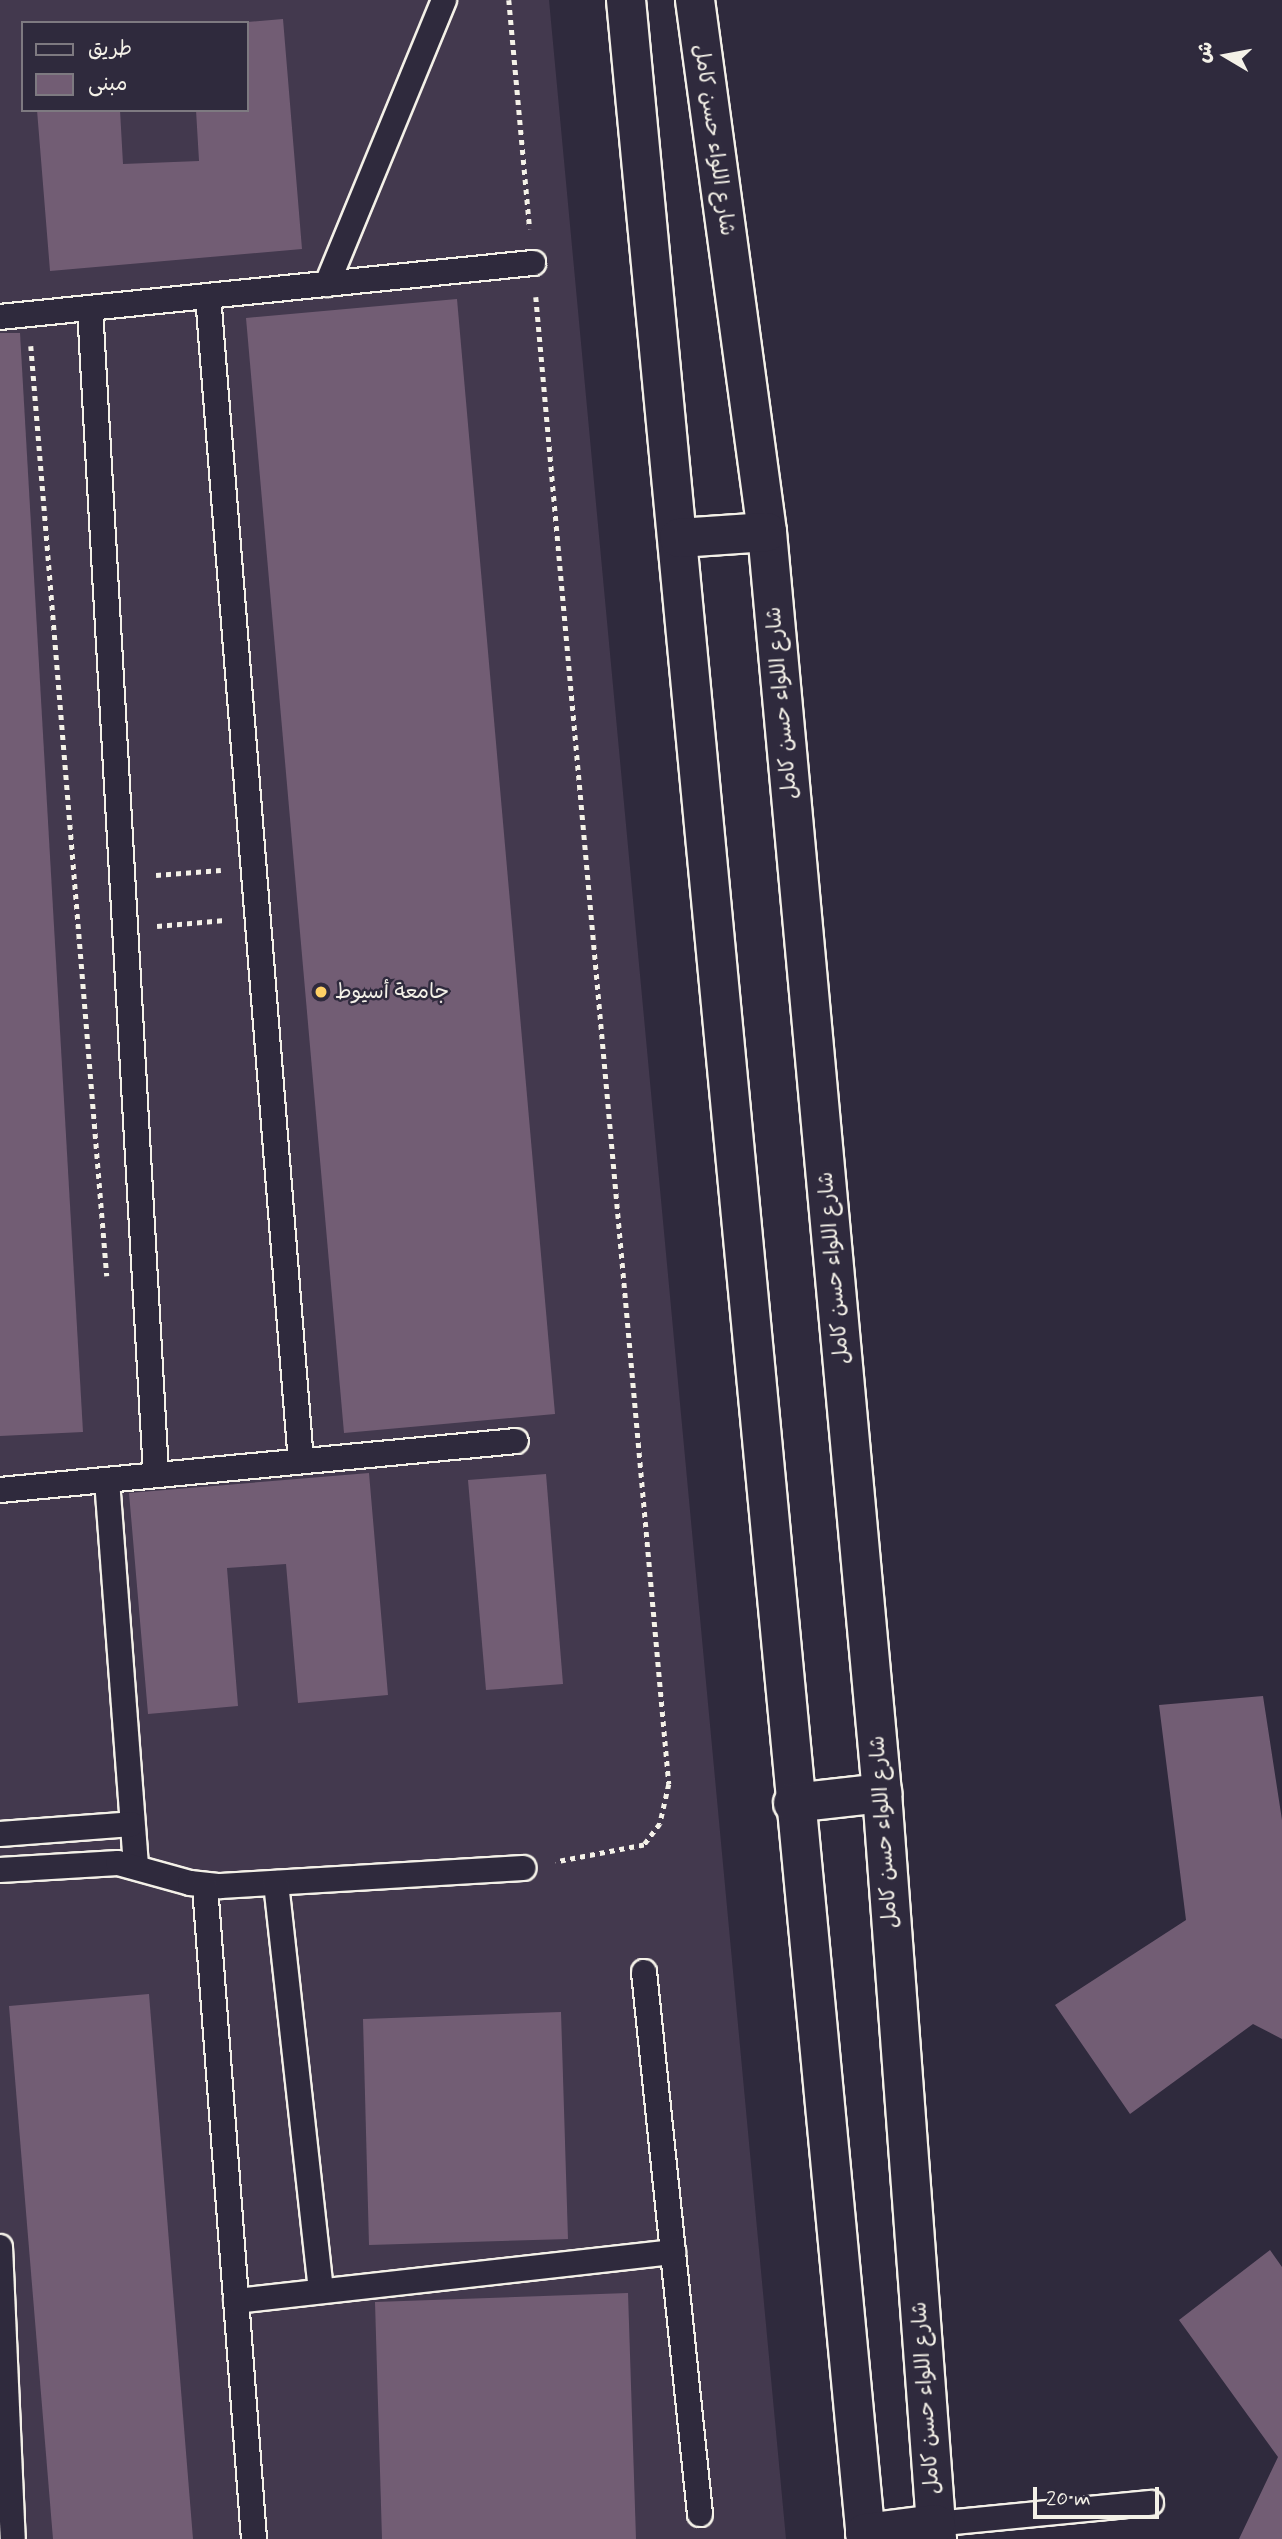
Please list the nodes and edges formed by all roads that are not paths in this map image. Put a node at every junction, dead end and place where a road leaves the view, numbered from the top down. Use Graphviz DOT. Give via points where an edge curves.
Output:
graph roads {
  1 [pos="444,0"];
  2 [pos="626,0"];
  3 [pos="695,0"];
  4 [pos="533,263"];
  5 [pos="327,284"];
  6 [pos="208,296"];
  7 [pos="90,308"];
  8 [pos="0,317"];
  9 [pos="767,532"];
  10 [pos="679,538"];
  11 [pos="516,1441"];
  12 [pos="301,1461"];
  13 [pos="156,1475"];
  14 [pos="107,1480"];
  15 [pos="0,1490"];
  16 [pos="881,1793"];
  17 [pos="793,1803"];
  18 [pos="132,1824"];
  19 [pos="0,1833"];
  20 [pos="136,1865"];
  21 [pos="523,1868"];
  22 [pos="0,1870"];
  23 [pos="276,1883"];
  24 [pos="205,1886"];
  25 [pos="644,1972"];
  26 [pos="0,2247"];
  27 [pos="673,2252"];
  28 [pos="321,2290"];
  29 [pos="236,2301"];
  30 [pos="1,2303"];
  31 [pos="1151,2503"];
  32 [pos="700,2514"];
  33 [pos="936,2532"];
  34 [pos="865,2536"];
  35 [pos="13,2539"];
  36 [pos="254,2539"];
  1 -- 5 [label="lane"];
  2 -- 10 [label="main road"];
  3 -- 9 [label="main road, شارع اللواء حسن كامل"];
  4 -- 5 [label="lane"];
  5 -- 6 [label="lane"];
  6 -- 7 [label="lane"];
  6 -- 12 [label="lane"];
  7 -- 8 [label="lane"];
  7 -- 13 [label="lane"];
  9 -- 10 [label="main road"];
  9 -- 16 [label="main road, شارع اللواء حسن كامل"];
  10 -- 17 [label="main road"];
  11 -- 12 [label="lane"];
  12 -- 13 [label="lane"];
  13 -- 14 [label="lane"];
  14 -- 15 [label="lane"];
  14 -- 18 [label="lane"];
  16 -- 17 [label="main road"];
  16 -- 33 [label="main road, شارع اللواء حسن كامل"];
  17 -- 34 [label="main road"];
  18 -- 19 [label="lane"];
  18 -- 20 [label="lane"];
  20 -- 22 [label="lane"];
  20 -- 24 [label="lane"];
  21 -- 23 [label="lane"];
  23 -- 24 [label="lane"];
  23 -- 28 [label="lane"];
  24 -- 29 [label="lane"];
  25 -- 27 [label="lane"];
  26 -- 30 [label="lane"];
  27 -- 28 [label="lane"];
  27 -- 32 [label="lane"];
  28 -- 29 [label="lane"];
  29 -- 36 [label="lane"];
  30 -- 35 [label="lane"];
  31 -- 33 [label="lane"];
  33 -- 34 [label="main road"];
}
